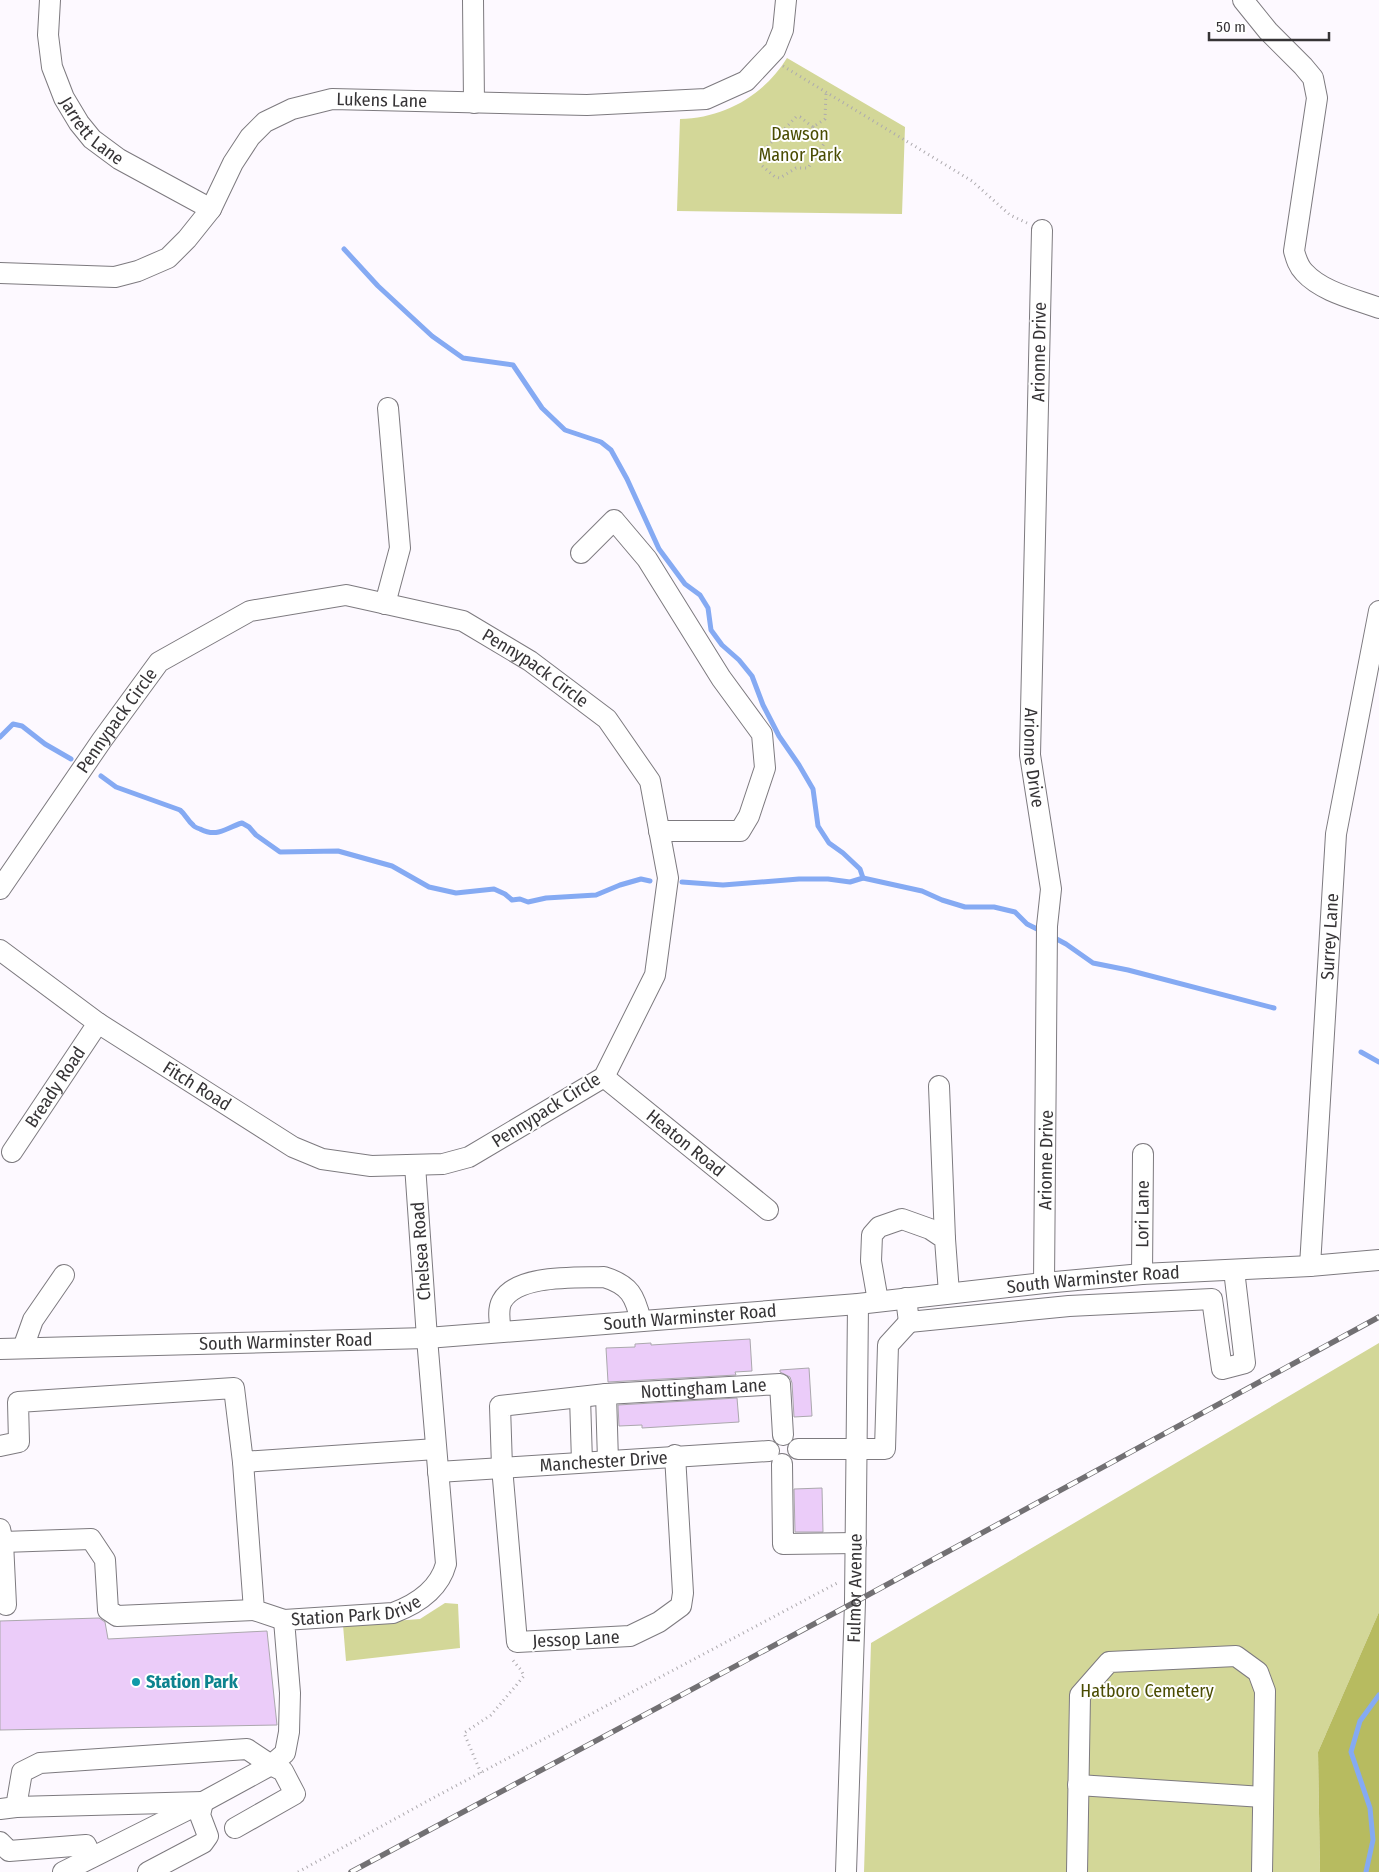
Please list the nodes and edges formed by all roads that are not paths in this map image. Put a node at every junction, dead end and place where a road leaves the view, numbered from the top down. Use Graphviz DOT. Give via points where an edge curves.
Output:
graph roads {
  1 [pos="50,0"];
  2 [pos="473,0"];
  3 [pos="786,0"];
  4 [pos="1243,0"];
  5 [pos="474,103"];
  6 [pos="210,209"];
  7 [pos="1042,230"];
  8 [pos="0,273"];
  9 [pos="1379,308"];
  10 [pos="388,408"];
  11 [pos="581,553"];
  12 [pos="385,604"];
  13 [pos="1379,611"];
  14 [pos="659,831"];
  15 [pos="0,889"];
  16 [pos="0,950"];
  17 [pos="98,1023"];
  18 [pos="604,1077"];
  19 [pos="939,1086"];
  20 [pos="12,1152"];
  21 [pos="1144,1154"];
  22 [pos="415,1165"];
  23 [pos="768,1210"];
  24 [pos="945,1239"];
  25 [pos="1379,1260"];
  26 [pos="1310,1266"];
  27 [pos="1234,1270"];
  28 [pos="1208,1271"];
  29 [pos="1170,1273"];
  30 [pos="1142,1274"];
  31 [pos="64,1275"];
  32 [pos="1067,1281"];
  33 [pos="1035,1284"];
  34 [pos="949,1293"];
  35 [pos="906,1298"];
  36 [pos="1212,1299"];
  37 [pos="878,1301"];
  38 [pos="1174,1301"];
  39 [pos="858,1304"];
  40 [pos="1069,1306"];
  41 [pos="1030,1310"];
  42 [pos="641,1321"];
  43 [pos="909,1322"];
  44 [pos="501,1332"];
  45 [pos="427,1338"];
  46 [pos="23,1348"];
  47 [pos="0,1349"];
  48 [pos="858,1356"];
  49 [pos="888,1357"];
  50 [pos="606,1394"];
  51 [pos="580,1397"];
  52 [pos="783,1435"];
  53 [pos="0,1446"];
  54 [pos="857,1448"];
  55 [pos="436,1449"];
  56 [pos="798,1449"];
  57 [pos="675,1455"];
  58 [pos="776,1457"];
  59 [pos="608,1461"];
  60 [pos="243,1462"];
  61 [pos="582,1462"];
  62 [pos="502,1467"];
  63 [pos="438,1472"];
  64 [pos="2,1536"];
  65 [pos="856,1543"];
  66 [pos="6,1605"];
  67 [pos="254,1610"];
  68 [pos="284,1620"];
  69 [pos="271,1766"];
  70 [pos="1078,1785"];
  71 [pos="1263,1798"];
  72 [pos="203,1802"];
  73 [pos="8,1808"];
  74 [pos="235,1828"];
  75 [pos="0,1842"];
  76 [pos="92,1857"];
  77 [pos="62,1872"];
  78 [pos="148,1872"];
  79 [pos="846,1872"];
  80 [pos="1077,1872"];
  81 [pos="1262,1872"];
  1 -- 6 [label="street, Jarrett Lane" via="48,35 52,66 64,98 79,123 92,139 119,159"];
  2 -- 5 [label="street"];
  3 -- 5 [label="street, Lukens Lane" via="783,30 775,50 746,81 706,98 587,105"];
  4 -- 9 [label="street" via="1313,78 1317,98 1294,251 1298,262 1304,273 1324,287"];
  5 -- 6 [label="street, Lukens Lane" via="332,99 292,109 265,122 250,137"];
  6 -- 8 [label="street, Lukens Lane" via="168,258 138,271 115,277"];
  7 -- 33 [label="street, Arionne Drive" via="1030,755 1051,889"];
  10 -- 12 [label="street" via="400,548"];
  11 -- 14 [label="street" via="614,520 647,559 721,678 762,734 765,768 749,816 740,831"];
  12 -- 14 [label="street, Pennypack Circle" via="463,621 530,661 606,719 650,781"];
  12 -- 15 [label="street, Pennypack Circle" via="346,595 250,611 159,662"];
  13 -- 26 [label="street, Surrey Lane" via="1336,834"];
  14 -- 18 [label="street, Pennypack Circle" via="668,878 654,974"];
  16 -- 17 [label="street, Fitch Road"];
  17 -- 20 [label="street, Bready Road"];
  17 -- 22 [label="street, Fitch Road" via="293,1148 322,1159 371,1166"];
  18 -- 22 [label="street, Pennypack Circle" via="470,1157 443,1164"];
  18 -- 23 [label="street, Heaton Road"];
  19 -- 24 [label="street"];
  21 -- 30 [label="street, Lori Lane"];
  22 -- 45 [label="street, Chelsea Road"];
  24 -- 34 [label="street"];
  24 -- 37 [label="street" via="930,1229 902,1219 879,1227 872,1235 871,1261"];
  25 -- 26 [label="street, South Warminster Road"];
  26 -- 27 [label="street, South Warminster Road"];
  27 -- 28 [label="street, South Warminster Road"];
  27 -- 36 [label="street" via="1245,1363 1222,1370"];
  28 -- 29 [label="street, South Warminster Road"];
  28 -- 36 [label="street"];
  29 -- 30 [label="street, South Warminster Road"];
  29 -- 38 [label="street"];
  30 -- 32 [label="street, South Warminster Road"];
  31 -- 46 [label="street" via="33,1320"];
  32 -- 33 [label="street, South Warminster Road"];
  32 -- 40 [label="street"];
  33 -- 34 [label="street, South Warminster Road"];
  33 -- 41 [label="street, Arionne Drive"];
  34 -- 35 [label="street, South Warminster Road"];
  35 -- 37 [label="street, South Warminster Road"];
  35 -- 43 [label="street"];
  36 -- 38 [label="street"];
  37 -- 39 [label="street, South Warminster Road"];
  38 -- 40 [label="street"];
  39 -- 42 [label="street, South Warminster Road"];
  39 -- 48 [label="street, Fulmor Avenue"];
  40 -- 41 [label="street"];
  41 -- 43 [label="street"];
  42 -- 44 [label="street, South Warminster Road"];
  42 -- 44 [label="street" via="631,1293 614,1280 604,1277 532,1281 502,1300 499,1308"];
  43 -- 49 [label="street" via="888,1345"];
  44 -- 45 [label="street, South Warminster Road"];
  45 -- 46 [label="street, South Warminster Road"];
  45 -- 55 [label="street, Station Park Drive"];
  46 -- 47 [label="street, South Warminster Road"];
  48 -- 49 [label="street"];
  48 -- 54 [label="street, Fulmor Avenue"];
  49 -- 54 [label="street" via="886,1449"];
  50 -- 51 [label="street"];
  50 -- 52 [label="street, Nottingham Lane" via="780,1384"];
  50 -- 59 [label="street"];
  51 -- 61 [label="street"];
  51 -- 62 [label="street, Jessop Lane" via="500,1406"];
  52 -- 56 [label="street" via="795,1441"];
  52 -- 58 [label="street" via="772,1442"];
  53 -- 60 [label="street" via="19,1442 18,1402 234,1388"];
  54 -- 56 [label="street"];
  54 -- 65 [label="street, Fulmor Avenue"];
  55 -- 60 [label="street"];
  55 -- 63 [label="street, Station Park Drive"];
  56 -- 58 [label="street" via="792,1462"];
  57 -- 58 [label="street, Manchester Drive"];
  57 -- 59 [label="street, Manchester Drive"];
  57 -- 62 [label="street, Jessop Lane" via="683,1593 681,1606 659,1622 630,1636 517,1642"];
  58 -- 65 [label="street" via="783,1544"];
  59 -- 61 [label="street, Manchester Drive"];
  60 -- 67 [label="street"];
  61 -- 62 [label="street, Manchester Drive"];
  62 -- 63 [label="street, Manchester Drive"];
  63 -- 68 [label="street, Station Park Drive" via="446,1564 437,1585 408,1607 393,1613"];
  64 -- 66 [label="street"];
  64 -- 67 [label="street" via="91,1539 105,1560 108,1610 117,1616"];
  65 -- 79 [label="street, Fulmor Avenue"];
  67 -- 68 [label="street"];
  68 -- 69 [label="street, Station Park Drive" via="290,1693 289,1732 285,1753"];
  69 -- 72 [label="street, Station Park Drive"];
  69 -- 73 [label="street" via="247,1749 40,1763 22,1772"];
  69 -- 74 [label="street" via="283,1771 295,1794"];
  70 -- 71 [label="street"];
  70 -- 71 [label="street" via="1080,1695 1109,1662 1236,1656 1258,1672 1265,1691"];
  70 -- 80 [label="street"];
  71 -- 81 [label="street"];
  72 -- 73 [label="street"];
  72 -- 76 [label="street, Station Park Drive"];
  72 -- 78 [label="street" via="200,1815 208,1836 202,1843"];
  75 -- 76 [label="street" via="9,1851 86,1846"];
  76 -- 77 [label="street, Station Park Drive"];
}
